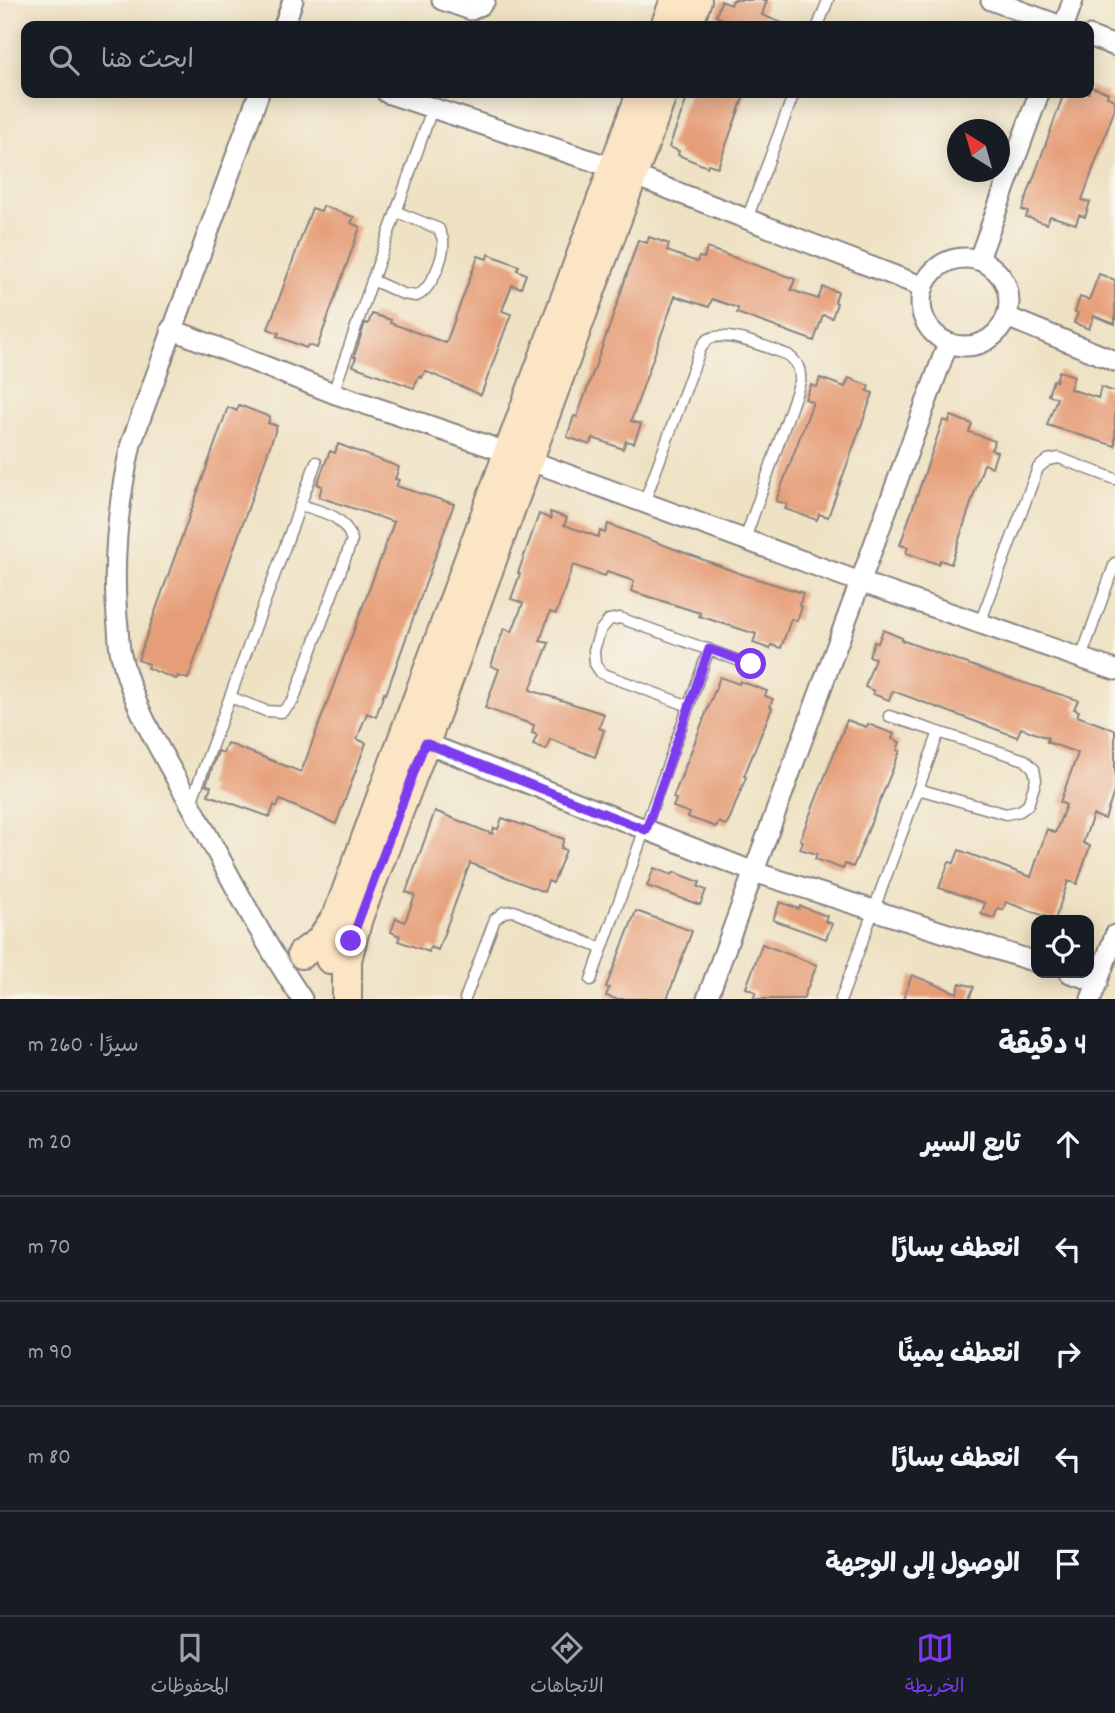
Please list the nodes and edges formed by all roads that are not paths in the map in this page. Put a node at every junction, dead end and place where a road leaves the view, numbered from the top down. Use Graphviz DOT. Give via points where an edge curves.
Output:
graph roads {
  1 [pos="293,0"];
  2 [pos="442,0"];
  3 [pos="485,0"];
  4 [pos="675,0"];
  5 [pos="697,0"];
  6 [pos="828,0"];
  7 [pos="991,0"];
  8 [pos="1073,0"];
  9 [pos="286,21"];
  10 [pos="667,21"];
  11 [pos="690,21"];
  12 [pos="820,21"];
  13 [pos="1048,21"];
  14 [pos="1064,21"];
  15 [pos="1094,38"];
  16 [pos="1115,46"];
  17 [pos="257,98"];
  18 [pos="401,98"];
  19 [pos="640,98"];
  20 [pos="661,98"];
  21 [pos="792,98"];
  22 [pos="1038,98"];
  23 [pos="432,109"];
  24 [pos="624,172"];
  25 [pos="397,212"];
  26 [pos="747,219"];
  27 [pos="979,259"];
  28 [pos="373,280"];
  29 [pos="924,287"];
  30 [pos="1007,317"];
  31 [pos="171,329"];
  32 [pos="948,343"];
  33 [pos="1115,360"];
  34 [pos="333,393"];
  35 [pos="519,457"];
  36 [pos="316,462"];
  37 [pos="1115,480"];
  38 [pos="644,503"];
  39 [pos="301,505"];
  40 [pos="745,539"];
  41 [pos="1115,563"];
  42 [pos="860,582"];
  43 [pos="980,623"];
  44 [pos="709,649"];
  45 [pos="1081,658"];
  46 [pos="751,664"];
  47 [pos="1115,670"];
  48 [pos="230,697"];
  49 [pos="689,706"];
  50 [pos="889,716"];
  51 [pos="939,732"];
  52 [pos="414,739"];
  53 [pos="918,789"];
  54 [pos="191,804"];
  55 [pos="646,830"];
  56 [pos="754,872"];
  57 [pos="874,910"];
  58 [pos="338,914"];
  59 [pos="1115,935"];
  60 [pos="268,948"];
  61 [pos="602,949"];
  62 [pos="302,954"];
  63 [pos="339,959"];
  64 [pos="1031,960"];
  65 [pos="1077,978"];
  66 [pos="591,980"];
  67 [pos="1095,990"];
  68 [pos="302,999"];
  69 [pos="329,999"];
  70 [pos="347,999"];
  71 [pos="465,999"];
  72 [pos="707,999"];
  73 [pos="841,999"];
  1 -- 9 [label="street"];
  2 -- 3 [label="street" via="471,10"];
  4 -- 10 [label="street"];
  5 -- 11 [label="street"];
  6 -- 12 [label="lane"];
  7 -- 13 [label="street"];
  8 -- 14 [label="street"];
  15 -- 16 [label="street"];
  17 -- 31 [label="street"];
  18 -- 23 [label="street"];
  19 -- 24 [label="street"];
  20 -- 24 [label="street"];
  21 -- 26 [label="lane"];
  22 -- 27 [label="street"];
  23 -- 24 [label="street"];
  23 -- 25 [label="lane"];
  24 -- 26 [label="street"];
  24 -- 35 [label="street"];
  25 -- 28 [label="lane"];
  25 -- 28 [label="lane" via="439,229 443,241 438,265 429,288 416,296"];
  26 -- 29 [label="street"];
  27 -- 29 [label="street" via="949,260 936,268"];
  27 -- 30 [label="street" via="1002,276 1010,303"];
  28 -- 34 [label="lane"];
  29 -- 32 [label="street" via="921,309 926,323"];
  30 -- 32 [label="street" via="1000,330 983,342 962,347"];
  30 -- 33 [label="street"];
  31 -- 34 [label="street"];
  31 -- 54 [label="street" via="131,444 119,494 116,601 121,655 137,701"];
  32 -- 42 [label="street"];
  34 -- 35 [label="street"];
  35 -- 38 [label="street"];
  35 -- 52 [label="street"];
  36 -- 39 [label="lane"];
  37 -- 43 [label="lane" via="1059,458 1038,467"];
  38 -- 40 [label="street"];
  38 -- 40 [label="lane" via="707,339 729,336 788,355 801,371 800,382"];
  39 -- 48 [label="lane"];
  39 -- 48 [label="lane" via="338,518 348,527 352,540 298,689 282,712 266,712"];
  40 -- 42 [label="street"];
  41 -- 45 [label="lane"];
  42 -- 43 [label="street"];
  42 -- 56 [label="street"];
  43 -- 45 [label="street"];
  44 -- 46 [label="lane"];
  44 -- 49 [label="lane"];
  44 -- 49 [label="lane" via="620,618 609,620 600,631 594,650 601,673"];
  45 -- 47 [label="street"];
  48 -- 54 [label="lane"];
  49 -- 55 [label="lane"];
  50 -- 51 [label="lane"];
  51 -- 53 [label="lane"];
  51 -- 53 [label="lane" via="1025,760 1034,769 1036,780 1028,805 1006,814"];
  52 -- 55 [label="street"];
  52 -- 58 [label="street"];
  52 -- 63 [label="street" via="358,918"];
  53 -- 57 [label="lane"];
  54 -- 60 [label="street"];
  55 -- 56 [label="street"];
  55 -- 61 [label="lane"];
  56 -- 57 [label="street"];
  56 -- 72 [label="street"];
  57 -- 64 [label="street"];
  57 -- 73 [label="lane"];
  58 -- 62 [label="street" via="320,941"];
  58 -- 63 [label="street"];
  59 -- 67 [label="street"];
  60 -- 62 [label="street"];
  60 -- 68 [label="street"];
  61 -- 66 [label="lane"];
  61 -- 71 [label="lane" via="514,911 504,912 495,919"];
  62 -- 63 [label="street"];
  63 -- 69 [label="street"];
  63 -- 70 [label="street"];
  65 -- 67 [label="street"];
}
